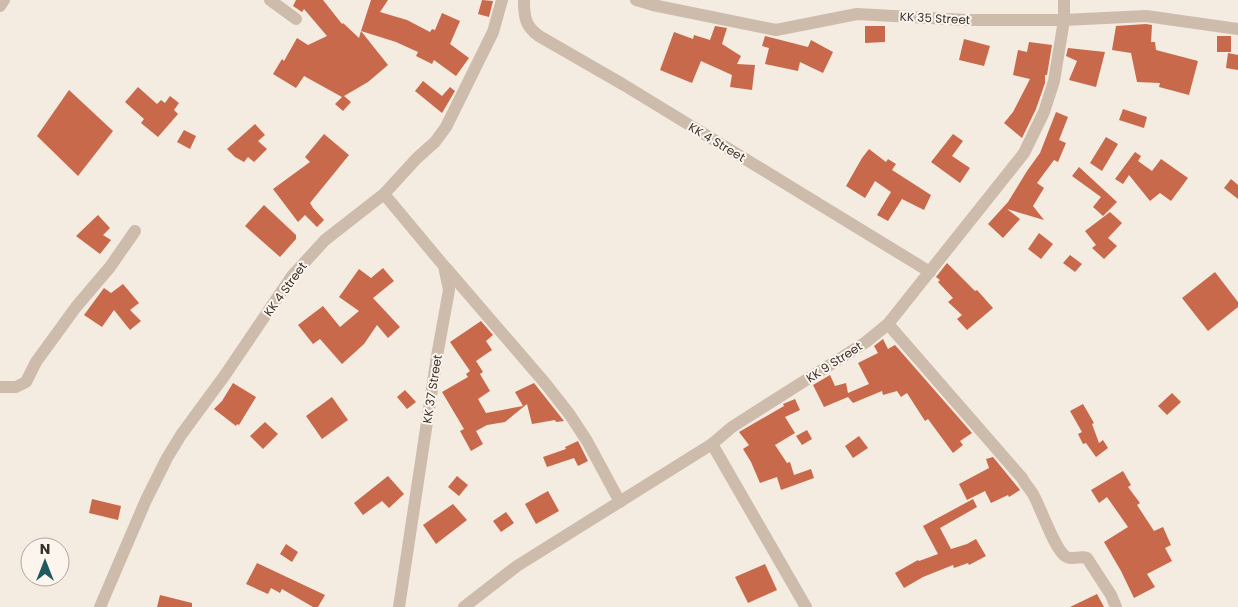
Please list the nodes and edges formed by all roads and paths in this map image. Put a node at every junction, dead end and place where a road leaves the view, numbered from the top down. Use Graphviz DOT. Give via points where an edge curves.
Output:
graph roads {
  1 [pos="4,0"];
  2 [pos="270,0"];
  3 [pos="502,0"];
  4 [pos="524,0"];
  5 [pos="636,0"];
  6 [pos="1064,0"];
  7 [pos="0,6"];
  8 [pos="296,19"];
  9 [pos="1064,20"];
  10 [pos="1238,30"];
  11 [pos="384,194"];
  12 [pos="135,231"];
  13 [pos="444,266"];
  14 [pos="930,272"];
  15 [pos="888,324"];
  16 [pos="0,387"];
  17 [pos="712,444"];
  18 [pos="620,502"];
  19 [pos="100,607"];
  20 [pos="399,607"];
  21 [pos="464,607"];
  22 [pos="806,607"];
  23 [pos="1116,607"];
  1 -- 7 [label="street"];
  2 -- 8 [label="street"];
  3 -- 11 [label="street, KK 4 Street" via="493,32 446,127"];
  4 -- 14 [label="street, KK 4 Street" via="524,16 530,30"];
  5 -- 9 [label="street, KK 35 Street" via="776,30 857,14 967,20"];
  6 -- 9 [label="street, KK 9 Street"];
  9 -- 10 [label="street, KK 35 Street" via="1146,16"];
  9 -- 14 [label="street, KK 9 Street" via="1054,81 1044,112 1024,153"];
  11 -- 13 [label="street"];
  11 -- 19 [label="street, KK 4 Street" via="325,240 292,276 181,435 146,500"];
  12 -- 16 [label="street" via="36,362 26,382 16,387"];
  13 -- 18 [label="street" via="570,416"];
  13 -- 20 [label="street, KK 37 Street" via="448,278 448,300"];
  14 -- 15 [label="street, KK 9 Street"];
  15 -- 17 [label="street, KK 9 Street" via="866,342 732,427"];
  15 -- 23 [label="street" via="1022,478 1064,555 1087,558"];
  17 -- 18 [label="street, KK 9 Street"];
  17 -- 22 [label="street"];
  18 -- 21 [label="street, KK 9 Street" via="517,566"];
}
